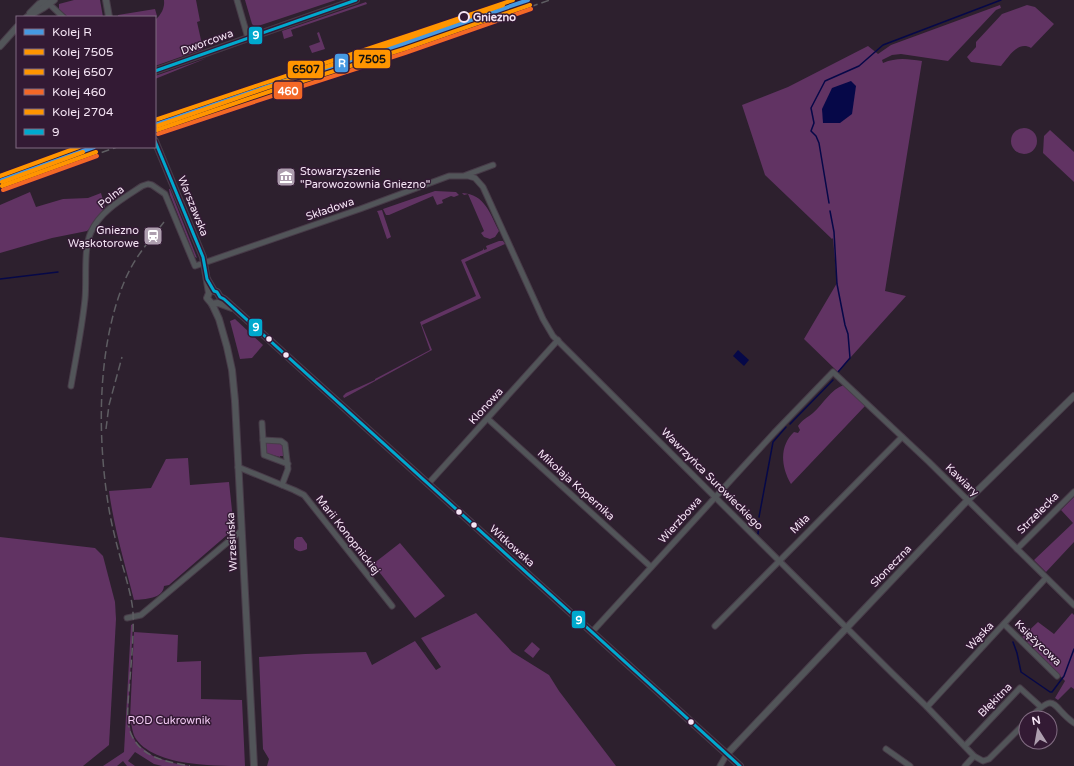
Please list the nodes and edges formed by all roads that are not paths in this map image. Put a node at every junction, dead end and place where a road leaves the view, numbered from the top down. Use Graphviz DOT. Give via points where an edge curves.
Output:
graph roads {
  1 [pos="106,0"];
  2 [pos="237,0"];
  3 [pos="356,0"];
  4 [pos="49,1"];
  5 [pos="28,16"];
  6 [pos="62,16"];
  7 [pos="109,16"];
  8 [pos="16,28"];
  9 [pos="248,38"];
  10 [pos="0,46"];
  11 [pos="156,71"];
  12 [pos="156,143"];
  13 [pos="493,166"];
  14 [pos="486,168"];
  15 [pos="462,176"];
  16 [pos="475,178"];
  17 [pos="480,182"];
  18 [pos="204,263"];
  19 [pos="212,292"];
  20 [pos="217,301"];
  21 [pos="230,307"];
  22 [pos="219,316"];
  23 [pos="558,340"];
  24 [pos="833,372"];
  25 [pos="71,386"];
  26 [pos="1074,396"];
  27 [pos="488,419"];
  28 [pos="262,423"];
  29 [pos="902,437"];
  30 [pos="263,440"];
  31 [pos="288,464"];
  32 [pos="238,467"];
  33 [pos="428,484"];
  34 [pos="282,485"];
  35 [pos="1074,492"];
  36 [pos="715,496"];
  37 [pos="968,500"];
  38 [pos="242,531"];
  39 [pos="1017,548"];
  40 [pos="778,560"];
  41 [pos="651,567"];
  42 [pos="1046,578"];
  43 [pos="1074,605"];
  44 [pos="392,606"];
  45 [pos="127,618"];
  46 [pos="1004,624"];
  47 [pos="715,626"];
  48 [pos="846,628"];
  49 [pos="592,632"];
  50 [pos="1057,676"];
  51 [pos="927,707"];
  52 [pos="1040,707"];
  53 [pos="1037,710"];
  54 [pos="1074,723"];
  55 [pos="1018,730"];
  56 [pos="965,746"];
  57 [pos="886,749"];
  58 [pos="727,754"];
  59 [pos="974,756"];
  60 [pos="254,766"];
  61 [pos="720,766"];
  62 [pos="740,766"];
  63 [pos="910,766"];
  64 [pos="965,766"];
  1 -- 7 [label="street"];
  2 -- 9 [label="street"];
  3 -- 9 [label="street, Dworcowa"];
  4 -- 5 [label="street"];
  4 -- 6 [label="street"];
  8 -- 10 [label="street"];
  9 -- 11 [label="street, Dworcowa"];
  12 -- 18 [label="street, Warszawska"];
  13 -- 14 [label="street, Składowa"];
  14 -- 15 [label="street, Składowa"];
  14 -- 17 [label="street"];
  15 -- 16 [label="street, Składowa"];
  15 -- 18 [label="street, Składowa" via="449,176"];
  16 -- 17 [label="street, Wawrzyńca Surowieckiego"];
  17 -- 23 [label="street, Wawrzyńca Surowieckiego" via="543,319"];
  18 -- 19 [label="street, Warszawska"];
  18 -- 25 [label="street, Polna" via="195,266 167,197 155,186 142,186 102,215 89,238 84,310"];
  19 -- 20 [label="street, Witkowska" via="217,292"];
  19 -- 20 [label="street, Wrzesińska" via="208,298"];
  20 -- 21 [label="street, Witkowska" via="224,299"];
  20 -- 22 [label="street, Wrzesińska"];
  21 -- 22 [label="street"];
  21 -- 33 [label="street, Witkowska"];
  22 -- 32 [label="street, Wrzesińska" via="232,370"];
  23 -- 27 [label="street, Klonowa"];
  23 -- 36 [label="street, Wawrzyńca Surowieckiego"];
  24 -- 29 [label="street, Kawiary"];
  24 -- 36 [label="street, Wierzbowa"];
  26 -- 37 [label="street, Słoneczna"];
  27 -- 33 [label="street, Klonowa"];
  27 -- 41 [label="street, Mikołaja Kopernika"];
  28 -- 30 [label="street"];
  29 -- 37 [label="street, Kawiary"];
  29 -- 40 [label="street, Miła"];
  30 -- 31 [label="street" via="264,455"];
  30 -- 31 [label="street" via="281,441 285,444"];
  31 -- 34 [label="street"];
  32 -- 34 [label="street, Marii Konopnickiej"];
  32 -- 38 [label="street, Wrzesińska"];
  33 -- 49 [label="street, Witkowska"];
  34 -- 44 [label="street, Marii Konopnickiej" via="304,495"];
  35 -- 39 [label="street, Strzelecka"];
  36 -- 40 [label="street, Wawrzyńca Surowieckiego"];
  36 -- 41 [label="street, Wierzbowa"];
  37 -- 39 [label="street, Kawiary"];
  37 -- 48 [label="street, Słoneczna"];
  38 -- 45 [label="street" via="141,615"];
  38 -- 60 [label="street, Wrzesińska"];
  39 -- 42 [label="street, Kawiary"];
  40 -- 47 [label="street, Miła"];
  40 -- 48 [label="street, Wawrzyńca Surowieckiego"];
  41 -- 49 [label="street, Wierzbowa"];
  42 -- 43 [label="street, Kawiary"];
  42 -- 46 [label="street, Wąska"];
  46 -- 50 [label="street, Księżycowa"];
  46 -- 51 [label="street, Wąska"];
  48 -- 51 [label="street, Wawrzyńca Surowieckiego"];
  48 -- 58 [label="street, Słoneczna"];
  49 -- 58 [label="street, Witkowska"];
  51 -- 56 [label="street, Wawrzyńca Surowieckiego"];
  52 -- 53 [label="street"];
  52 -- 54 [label="street" via="1052,703"];
  52 -- 56 [label="street, Błękitna" via="1020,688"];
  55 -- 59 [label="street, Wawrzyńca Surowieckiego" via="992,757 983,761"];
  56 -- 59 [label="street, Wawrzyńca Surowieckiego"];
  57 -- 63 [label="street"];
  58 -- 61 [label="street"];
  58 -- 62 [label="street, Witkowska"];
  59 -- 64 [label="street"];
}
